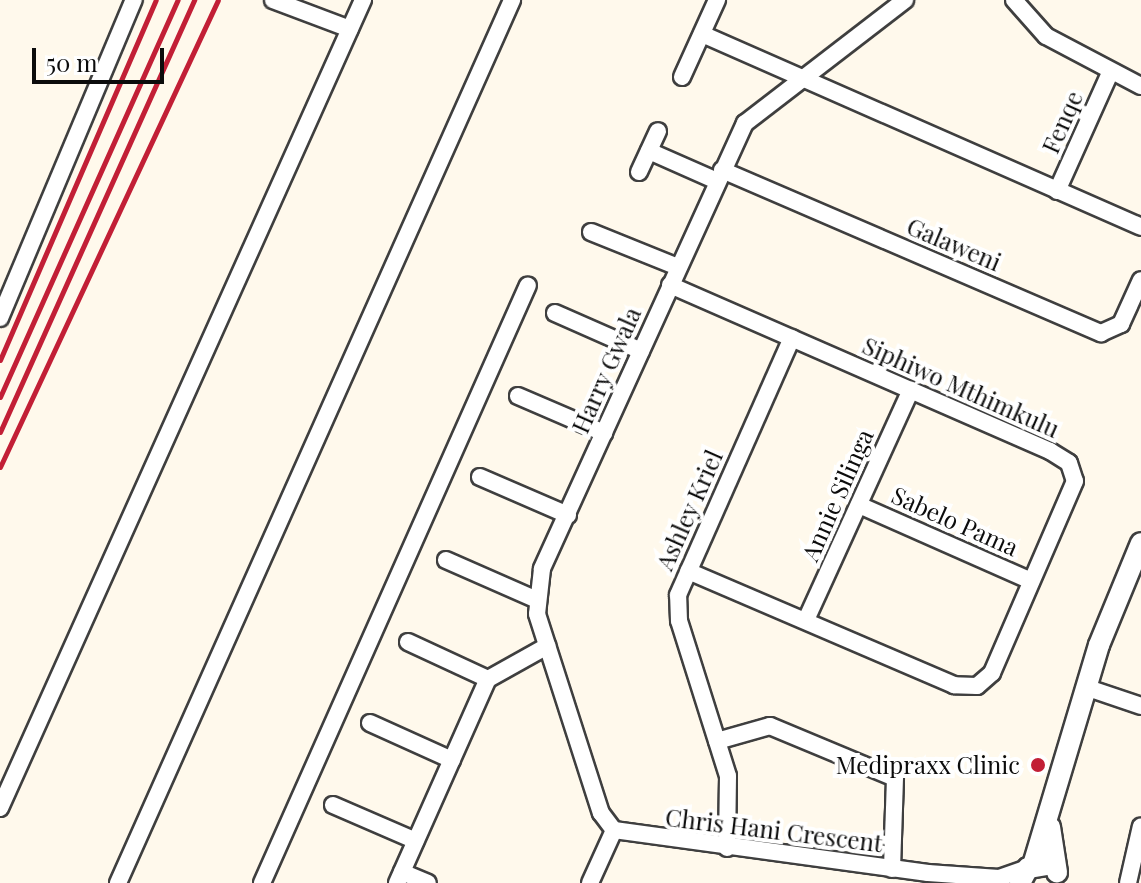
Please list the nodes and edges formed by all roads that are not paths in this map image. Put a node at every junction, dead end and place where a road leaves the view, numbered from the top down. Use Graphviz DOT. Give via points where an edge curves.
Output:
graph roads {
  1 [pos="134,0"];
  2 [pos="273,0"];
  3 [pos="363,0"];
  4 [pos="512,0"];
  5 [pos="717,0"];
  6 [pos="905,0"];
  7 [pos="1014,0"];
  8 [pos="350,29"];
  9 [pos="702,34"];
  10 [pos="1110,73"];
  11 [pos="682,77"];
  12 [pos="795,79"];
  13 [pos="1141,86"];
  14 [pos="658,131"];
  15 [pos="649,151"];
  16 [pos="639,172"];
  17 [pos="719,176"];
  18 [pos="1057,191"];
  19 [pos="1141,227"];
  20 [pos="591,232"];
  21 [pos="678,267"];
  22 [pos="1141,280"];
  23 [pos="528,285"];
  24 [pos="670,285"];
  25 [pos="555,313"];
  26 [pos="0,318"];
  27 [pos="792,338"];
  28 [pos="641,351"];
  29 [pos="911,390"];
  30 [pos="518,396"];
  31 [pos="604,433"];
  32 [pos="480,477"];
  33 [pos="859,505"];
  34 [pos="568,515"];
  35 [pos="1141,543"];
  36 [pos="446,560"];
  37 [pos="688,571"];
  38 [pos="1031,581"];
  39 [pos="535,599"];
  40 [pos="806,620"];
  41 [pos="408,642"];
  42 [pos="547,646"];
  43 [pos="488,679"];
  44 [pos="1085,687"];
  45 [pos="1141,706"];
  46 [pos="370,723"];
  47 [pos="717,741"];
  48 [pos="452,760"];
  49 [pos="333,805"];
  50 [pos="0,808"];
  51 [pos="1051,811"];
  52 [pos="1141,826"];
  53 [pos="614,830"];
  54 [pos="416,841"];
  55 [pos="727,848"];
  56 [pos="892,869"];
  57 [pos="1027,872"];
  58 [pos="400,877"];
  59 [pos="927,878"];
  60 [pos="987,878"];
  61 [pos="1059,878"];
  62 [pos="118,883"];
  63 [pos="262,883"];
  64 [pos="428,883"];
  65 [pos="590,883"];
  66 [pos="1004,883"];
  67 [pos="1128,883"];
  1 -- 26 [label="street"];
  2 -- 8 [label="street"];
  3 -- 8 [label="street"];
  4 -- 62 [label="street"];
  5 -- 9 [label="street"];
  6 -- 12 [label="street, Harry Gwala"];
  7 -- 10 [label="street" via="1046,36"];
  8 -- 50 [label="street"];
  9 -- 11 [label="street"];
  9 -- 12 [label="street"];
  10 -- 13 [label="street"];
  10 -- 18 [label="street, Fenqe"];
  12 -- 17 [label="street, Harry Gwala" via="751,113"];
  12 -- 18 [label="street"];
  14 -- 15 [label="street"];
  15 -- 16 [label="street"];
  15 -- 17 [label="street, Galaweni"];
  17 -- 21 [label="street, Harry Gwala"];
  17 -- 22 [label="street, Galaweni" via="1101,333 1121,324"];
  18 -- 19 [label="street"];
  20 -- 21 [label="street"];
  21 -- 24 [label="street, Harry Gwala"];
  23 -- 63 [label="street"];
  24 -- 27 [label="street, Siphiwo Mthimkulu"];
  24 -- 28 [label="street, Harry Gwala"];
  25 -- 28 [label="street"];
  27 -- 29 [label="street, Siphiwo Mthimkulu"];
  27 -- 37 [label="street, Ashley Kriel"];
  28 -- 31 [label="street, Harry Gwala"];
  29 -- 33 [label="street, Annie Silinga"];
  29 -- 38 [label="street, Siphiwo Mthimkulu" via="1050,451 1074,471"];
  30 -- 31 [label="street"];
  31 -- 34 [label="street, Harry Gwala"];
  32 -- 34 [label="street"];
  33 -- 38 [label="street, Sabelo Pama"];
  33 -- 40 [label="street, Annie Silinga"];
  34 -- 39 [label="street, Harry Gwala"];
  35 -- 44 [label="street"];
  36 -- 39 [label="street"];
  37 -- 40 [label="street, Siphiwo Mthimkulu"];
  37 -- 47 [label="street, Ashley Kriel" via="676,609"];
  38 -- 40 [label="street, Siphiwo Mthimkulu" via="992,673 977,686 954,685"];
  39 -- 42 [label="street"];
  41 -- 43 [label="street"];
  42 -- 43 [label="street"];
  42 -- 53 [label="street" via="601,813"];
  43 -- 48 [label="street"];
  44 -- 45 [label="street"];
  44 -- 51 [label="street"];
  46 -- 48 [label="street"];
  47 -- 55 [label="street, Ashley Kriel" via="729,789"];
  47 -- 56 [label="street" via="770,726 895,778"];
  48 -- 54 [label="street"];
  49 -- 54 [label="street"];
  51 -- 57 [label="street"];
  51 -- 61 [label="street"];
  52 -- 67 [label="street"];
  53 -- 55 [label="street, Chris Hani Crescent"];
  53 -- 65 [label="street"];
  54 -- 58 [label="street"];
  55 -- 56 [label="street, Chris Hani Crescent"];
  56 -- 59 [label="street, Chris Hani Crescent"];
  57 -- 60 [label="street, Chris Hani Crescent"];
  57 -- 61 [label="street"];
  58 -- 64 [label="street"];
  59 -- 60 [label="street, Chris Hani Crescent"];
  60 -- 66 [label="street, Chris Hani Crescent"];
}
